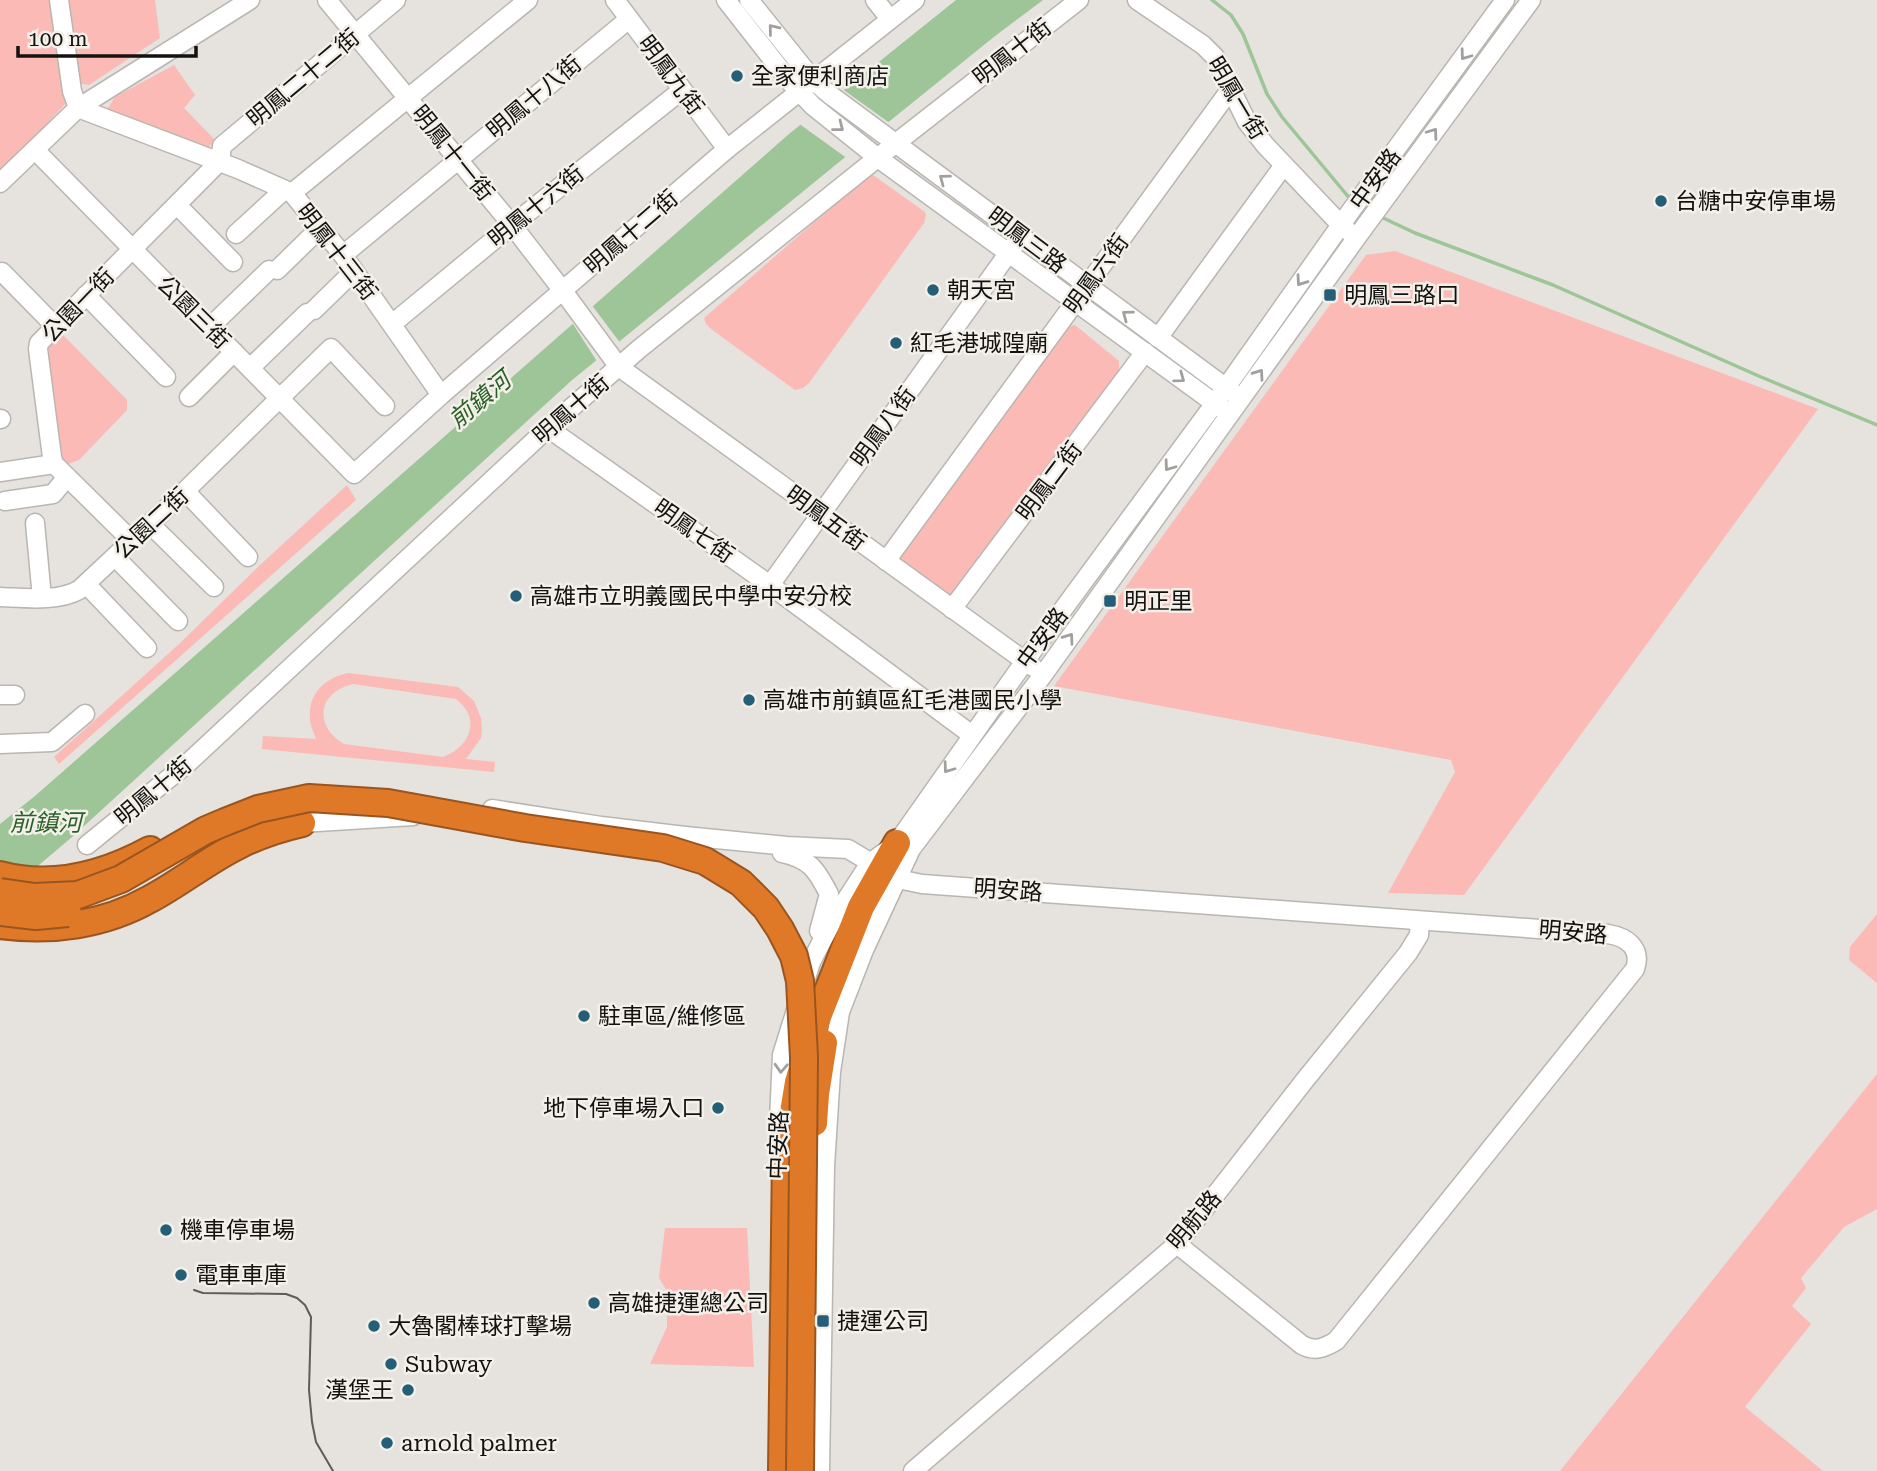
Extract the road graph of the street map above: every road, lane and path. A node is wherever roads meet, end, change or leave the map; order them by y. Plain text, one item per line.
1 (59, 0) edge
2 (250, 0) edge
3 (327, 0) edge
4 (396, 0) edge
5 (528, 0) edge
6 (615, 0) edge
7 (726, 0) edge
8 (749, 0) edge
9 (875, 0) edge
10 (915, 0) edge
11 (1079, 0) edge
12 (1137, 0) edge
13 (1505, 0) edge
14 (1531, 0) edge
15 (629, 19) junction
16 (891, 19) junction
17 (355, 35) junction
18 (814, 81) junction
19 (1230, 89) junction
20 (682, 90) junction
21 (799, 93) junction
22 (408, 99) junction
23 (78, 107) junction
24 (896, 143) junction
25 (727, 149) junction
26 (35, 150) junction
27 (872, 153) junction
28 (459, 159) junction
29 (219, 161) junction
30 (1284, 165) junction
31 (0, 183) edge
32 (288, 191) junction
33 (177, 205) junction
34 (512, 225) junction
35 (1341, 225) junction
36 (320, 228) junction
37 (236, 234) dead end
38 (1021, 236) junction
39 (1357, 237) junction
40 (133, 249) junction
41 (1009, 253) junction
42 (343, 256) junction
43 (233, 262) dead end
44 (354, 271) junction
45 (2, 272) dead end
46 (1087, 285) junction
47 (563, 291) junction
48 (86, 295) junction
49 (1076, 302) junction
50 (575, 308) joint
51 (392, 324) junction
52 (55, 326) junction
53 (210, 327) junction
54 (1158, 338) junction
55 (234, 352) junction
56 (1145, 352) junction
57 (615, 362) junction
58 (250, 369) junction
59 (166, 377) dead end
60 (1226, 387) junction
61 (442, 395) junction
62 (189, 397) dead end
63 (279, 398) junction
64 (1241, 399) junction
65 (1215, 403) junction
66 (385, 406) dead end
67 (1230, 414) junction
68 (548, 428) junction
69 (54, 464) junction
70 (0, 472) edge
71 (354, 474) joint
72 (67, 477) junction
73 (185, 491) junction
74 (5, 501) dead end
75 (821, 514) junction
76 (35, 523) dead end
77 (150, 524) junction
78 (132, 541) junction
79 (115, 556) junction
80 (248, 557) dead end
81 (886, 561) junction
82 (86, 584) junction
83 (770, 585) junction
84 (214, 587) dead end
85 (0, 597) edge
86 (42, 598) junction
87 (953, 609) junction
88 (178, 621) dead end
89 (147, 648) dead end
90 (1024, 661) junction
91 (1043, 675) junction
92 (85, 714) dead end
93 (972, 736) junction
94 (0, 744) edge
95 (321, 789) joint
96 (302, 823) joint
97 (87, 845) dead end
98 (904, 846) junction
99 (885, 872) junction
100 (0, 875) edge
101 (0, 892) edge
102 (869, 899) junction
103 (0, 912) edge
104 (1420, 921) junction
105 (0, 925) edge
106 (811, 962) junction
107 (1177, 1244) junction
108 (772, 1471) edge
109 (787, 1471) edge
110 (804, 1471) edge
111 (820, 1471) edge
112 (913, 1471) edge

1 - 23 street
2 - 23 street
3 - 17 street, 明鳳十一街
4 - 17 street, 明鳳二十二街
5 - 22 street
6 - 15 street, 明鳳九街
7 - 21 street
18 -> 8 street
9 - 16 street
10 - 16 street, 明鳳十二街
11 - 24 street, 明鳳十街
12 - 19 street, 明鳳一街
13 -> 35 street, 中安路
39 -> 14 street, 中安路
15 - 20 street, 明鳳九街
15 - 28 street, 明鳳十八街
16 - 18 street, 明鳳十二街
17 - 22 street, 明鳳十一街
17 - 29 street, 明鳳二十二街
18 - 21 street, 明鳳十二街
18 - 24 street, 明鳳三路
19 - 30 street, 明鳳一街
19 - 46 street, 明鳳六街
20 - 25 street, 明鳳九街
20 - 34 street, 明鳳十六街
21 - 25 street, 明鳳十二街
21 -> 27 street, 明鳳三路
22 - 28 street, 明鳳十一街
22 - 32 street
23 - 26 street
23 - 29 street, 明鳳十三街
24 - 27 street, 明鳳十街
38 -> 24 street, 明鳳三路
25 - 47 street, 明鳳十二街
26 - 31 street
26 - 40 street, 公園三街
27 - 41 street, 明鳳三路
27 - 57 street, 明鳳十街
28 - 34 street, 明鳳十一街
28 - 42 street, 明鳳十八街
29 - 32 street, 明鳳十三街
29 - 33 street, 公園一街
30 - 35 street, 明鳳一街
30 - 54 street
32 - 36 street, 明鳳十三街
32 - 37 street
33 - 40 street, 公園一街
33 - 43 street
34 - 47 street, 明鳳十一街
34 - 51 street, 明鳳十六街
35 - 39 street, 明鳳一街
35 -> 60 street, 中安路
36 - 42 street, 明鳳十三街
36 - 53 street
38 - 41 street, 明鳳八街
38 - 46 street, 明鳳三路
64 -> 39 street, 中安路
40 - 48 street, 公園一街
40 - 53 street, 公園三街
41 - 49 street, 明鳳三路
41 - 75 street, 明鳳八街
42 - 44 street, 明鳳十三街
44 - 51 street, 明鳳十三街
44 - 58 street
45 - 52 street
46 - 49 street, 明鳳六街
54 -> 46 street, 明鳳三路
47 - 50 street, 明鳳十一街
47 - 61 street, 明鳳十二街
48 - 52 street, 公園一街
48 - 59 street
49 - 56 street, 明鳳三路
49 - 81 street, 明鳳六街
50 - 57 street, 明鳳五街
51 - 61 street, 明鳳十三街
52 - 69 street, 公園一街
53 - 55 street, 公園三街
54 - 60 street, 明鳳三路
55 - 58 street, 公園三街
55 - 62 street
56 -> 65 street, 明鳳三路
56 - 87 street, 明鳳二街
57 - 68 street, 明鳳十街
57 - 75 street, 明鳳五街
58 - 63 street, 公園三街
60 - 64 street, 明鳳三路
60 - 65 street, 中安路
61 - 71 street, 明鳳十二街
63 - 66 street, 公園二街
63 - 71 street, 公園三街
63 - 73 street, 公園二街
64 - 67 street, 中安路
65 - 67 street, 明鳳三路
65 -> 90 street, 中安路
91 -> 67 street, 中安路
68 - 83 street, 明鳳七街
68 - 97 street, 明鳳十街
69 - 70 street
69 - 72 street
72 - 74 street
72 - 78 street
73 - 77 street, 公園二街
73 - 80 street
75 - 81 street, 明鳳五街
75 - 83 street, 明鳳八街
76 - 86 street
77 - 78 street, 公園二街
77 - 84 street
78 - 79 street, 公園二街
79 - 82 street, 公園二街
79 - 88 street
81 - 87 street, 明鳳五街
82 - 86 street, 公園二街
82 - 89 street
83 - 93 street, 明鳳七街
85 - 86 street, 公園二街
87 - 90 street, 明鳳五街
90 - 91 street, 明鳳五街
90 - 93 street, 中安路
91 - 98 street, 中安路
92 - 94 street
93 -> 98 street, 中安路
95 - 99 street, 明安路
95 - 100 highway
96 - 105 highway
96 - 106 street
98 - 99 highway
99 - 102 highway
99 - 104 street, 明安路
99 - 106 street, 中安路
99 - 111 street, 中安路
101 - 110 highway, bridge
102 - 109 highway, bridge
102 - 110 highway
103 - 109 highway, bridge
104 - 107 street, 明航路
104 - 107 street, 明安路
106 -> 108 street, 中安路
107 - 112 street, 明航路
109 - 110 street

